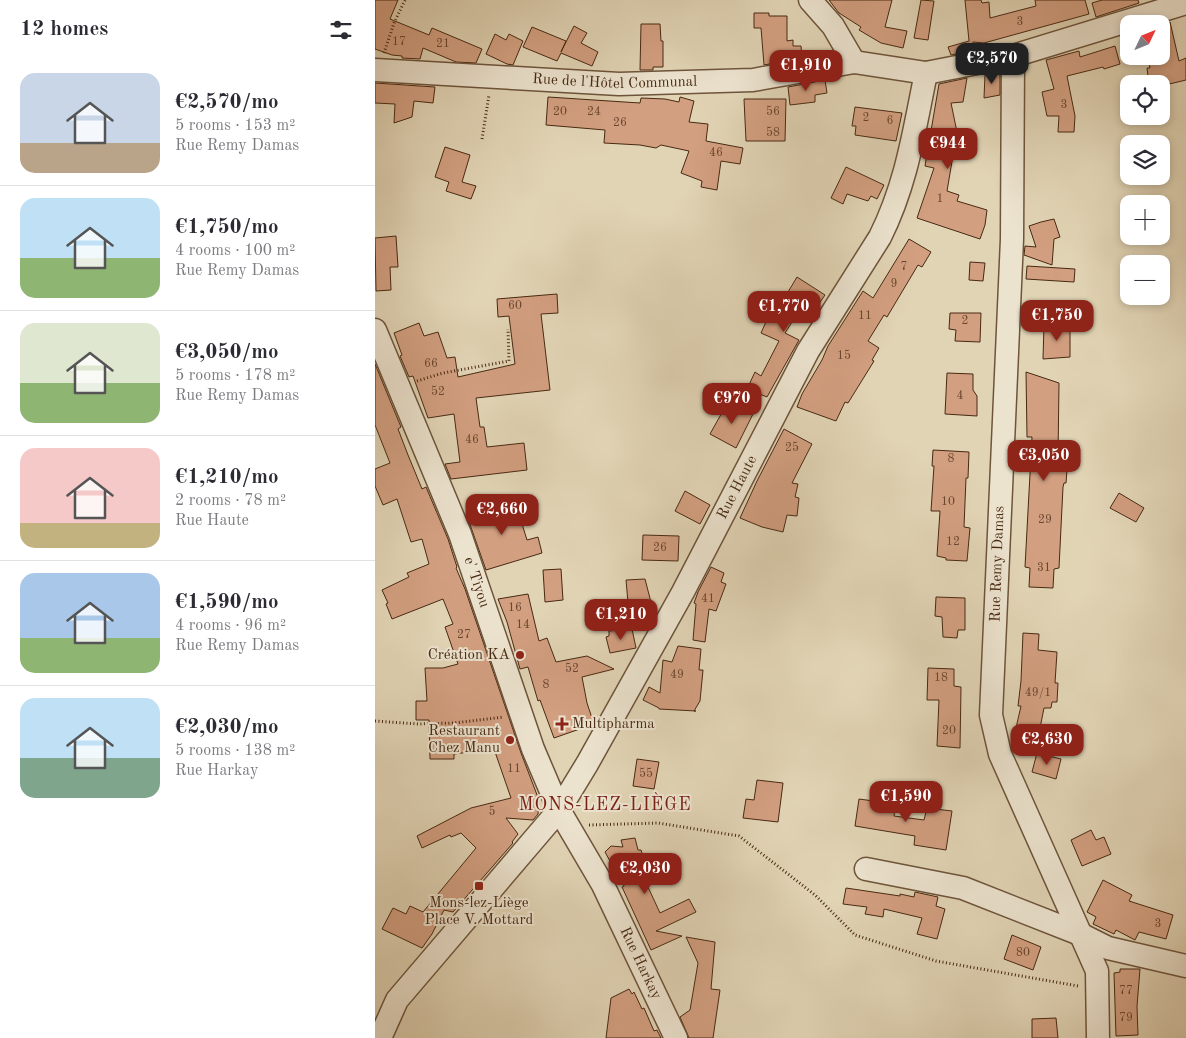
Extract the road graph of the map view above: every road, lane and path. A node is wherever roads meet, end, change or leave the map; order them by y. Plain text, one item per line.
1 (405, 0) edge
2 (810, 0) edge
3 (1186, 3) edge
4 (1013, 56) junction
5 (854, 62) junction
6 (377, 71) edge
7 (926, 73) junction
8 (491, 77) junction
9 (482, 138) dead end
10 (508, 329) dead end
11 (375, 330) edge
12 (399, 386) junction
13 (521, 714) junction
14 (375, 721) edge
15 (564, 818) junction
16 (866, 869) dead end
17 (1079, 934) junction
18 (1186, 966) edge
19 (1097, 990) junction
20 (379, 1038) edge
21 (676, 1038) edge
22 (1098, 1038) edge

1 - 6 path
2 - 5 street
3 - 4 street, Rue de l'Hôtel Communal
4 - 7 street, Rue de l'Hôtel Communal
4 - 17 street, Rue Remy Damas
5 - 7 street, Rue de l'Hôtel Communal
5 - 8 street, Rue de l'Hôtel Communal
6 - 8 street, Rue de l'Hôtel Communal
7 - 15 street, Rue Haute
8 - 9 path
10 - 12 path
11 - 12 street, e' Tiyou
12 - 13 street, e' Tiyou
13 - 14 path
13 - 15 street, e' Tiyou
15 - 19 path
15 - 20 street, Rue Haute
15 - 21 street, Rue Harkay
16 - 17 street
17 - 18 street
17 - 19 street, Rue Remy Damas
19 - 22 street, Rue Remy Damas

